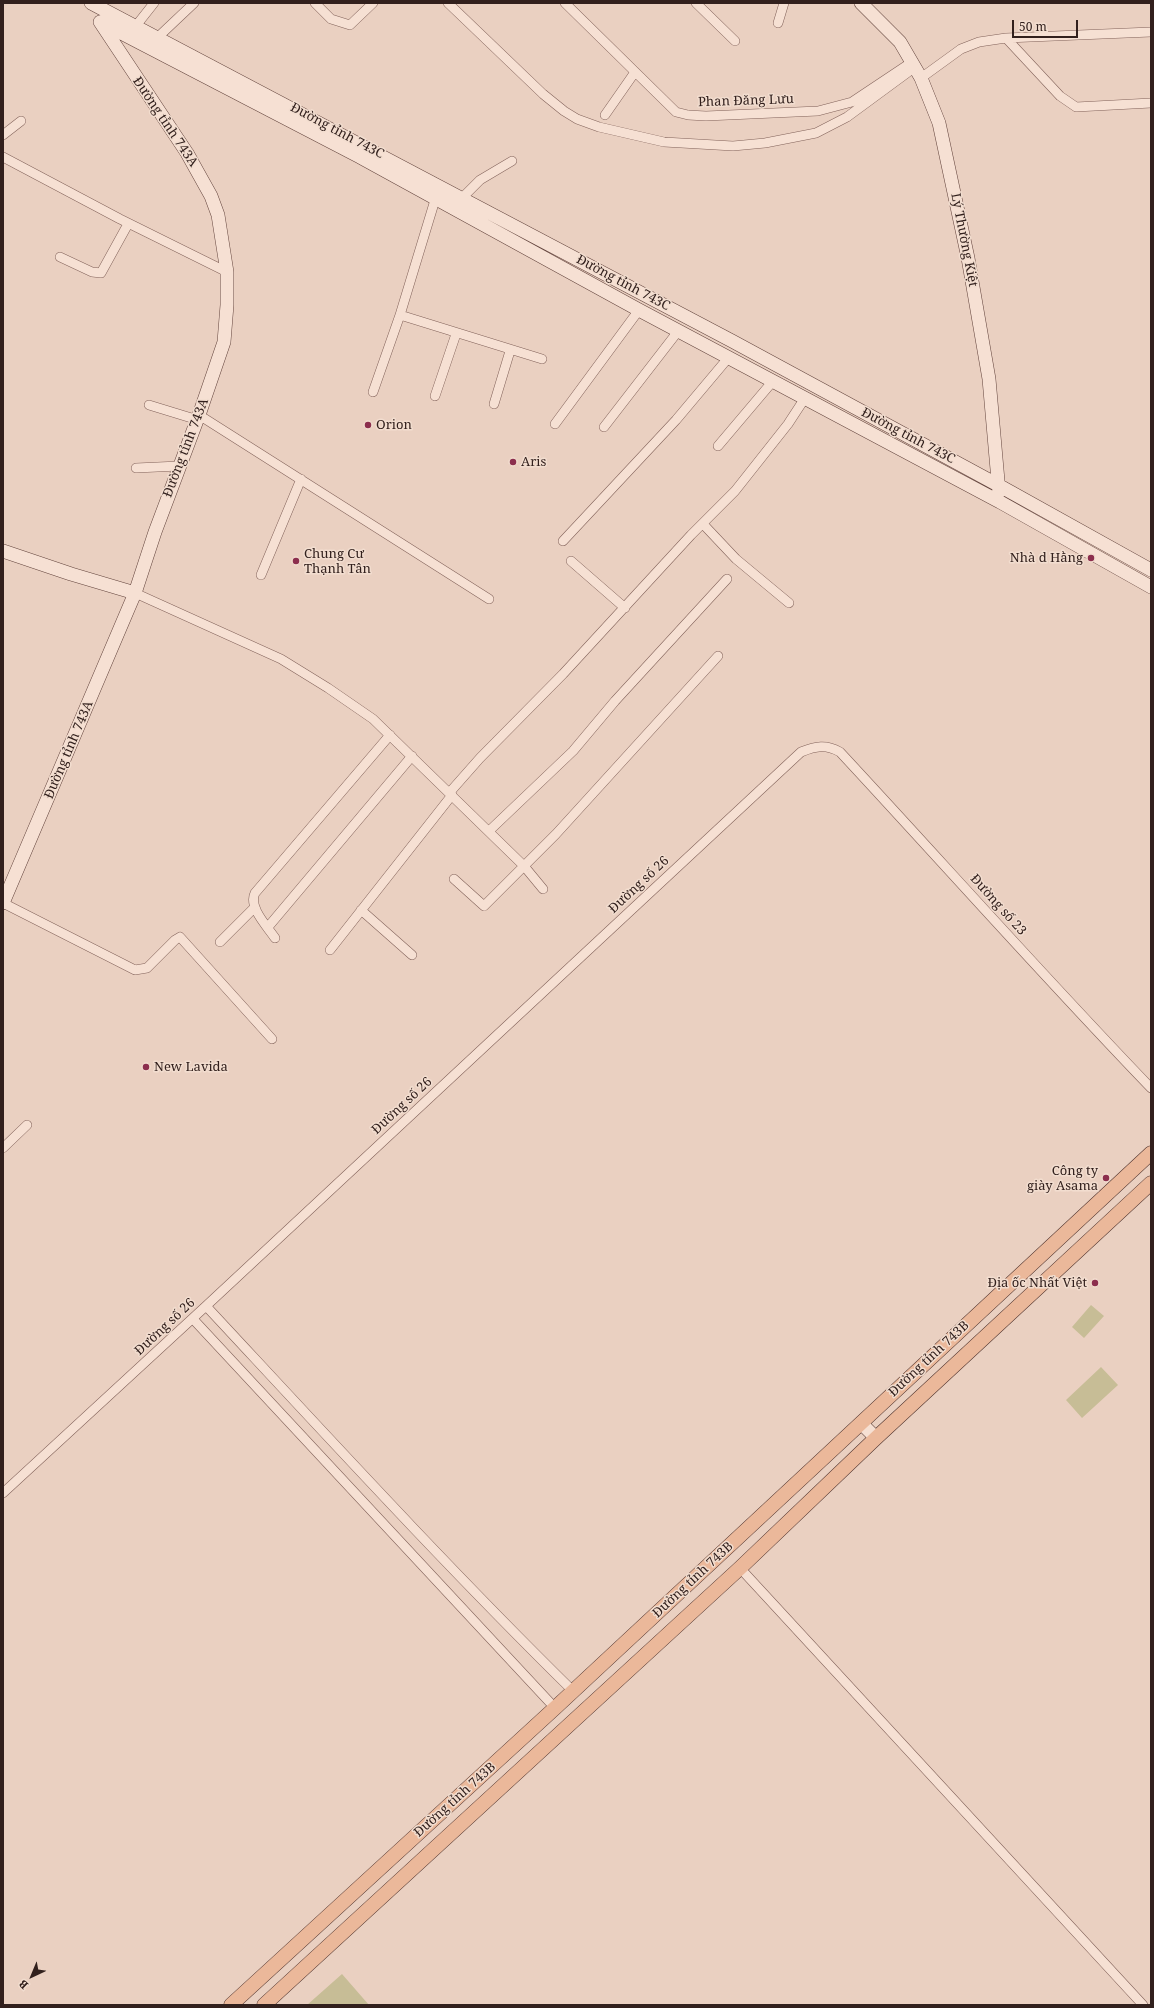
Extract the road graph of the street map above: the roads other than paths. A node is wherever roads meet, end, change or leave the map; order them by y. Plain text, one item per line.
1 (87, 3) edge
2 (91, 3) edge
3 (154, 3) edge
4 (194, 3) edge
5 (315, 3) edge
6 (373, 3) edge
7 (448, 3) edge
8 (565, 3) edge
9 (696, 3) edge
10 (784, 3) edge
11 (861, 3) edge
12 (100, 22) junction
13 (778, 23) dead end
14 (131, 28) junction
15 (1151, 32) edge
16 (157, 38) junction
17 (1006, 38) junction
18 (735, 41) dead end
19 (120, 53) junction
20 (916, 69) junction
21 (635, 72) junction
22 (1151, 103) edge
23 (605, 114) dead end
24 (21, 121) dead end
25 (3, 135) edge
26 (3, 157) edge
27 (512, 161) dead end
28 (462, 198) junction
29 (435, 200) junction
30 (128, 224) junction
31 (60, 257) dead end
32 (227, 272) junction
33 (639, 310) junction
34 (400, 315) junction
35 (680, 330) junction
36 (456, 334) junction
37 (510, 350) junction
38 (729, 357) junction
39 (542, 359) dead end
40 (773, 381) junction
41 (373, 392) dead end
42 (434, 396) dead end
43 (805, 398) junction
44 (494, 404) dead end
45 (149, 405) dead end
46 (199, 417) junction
47 (555, 424) dead end
48 (604, 427) dead end
49 (718, 446) dead end
50 (179, 466) junction
51 (136, 468) dead end
52 (301, 479) junction
53 (998, 485) junction
54 (1000, 502) junction
55 (704, 524) junction
56 (564, 541) dead end
57 (3, 551) edge
58 (571, 561) dead end
59 (1151, 570) edge
60 (261, 575) dead end
61 (728, 579) dead end
62 (1151, 587) edge
63 (136, 593) junction
64 (489, 599) dead end
65 (789, 603) dead end
66 (625, 608) junction
67 (718, 656) dead end
68 (390, 735) junction
69 (823, 746) joint
70 (412, 756) junction
71 (451, 793) junction
72 (490, 831) junction
73 (524, 866) junction
74 (454, 880) dead end
75 (543, 889) dead end
76 (3, 903) edge
77 (255, 907) junction
78 (362, 910) junction
79 (268, 927) junction
80 (275, 938) dead end
81 (220, 942) dead end
82 (330, 950) dead end
83 (412, 955) dead end
84 (272, 1039) dead end
85 (1151, 1088) edge
86 (27, 1125) dead end
87 (3, 1148) edge
88 (1151, 1153) edge
89 (1151, 1183) edge
90 (206, 1306) junction
91 (193, 1319) junction
92 (861, 1423) junction
93 (876, 1438) junction
94 (3, 1493) edge
95 (382, 1495) junction
96 (370, 1508) junction
97 (740, 1568) junction
98 (573, 1691) junction
99 (555, 1708) junction
100 (231, 2005) edge
101 (264, 2005) edge
102 (1143, 2005) edge

1 - 12 main road, Đường tỉnh 743A
2 - 14 main road, Đường tỉnh 743C
3 - 14 street
4 - 16 street
5 - 6 street
7 - 20 street
8 - 21 street, Phan Đăng Lưu
9 - 18 street
10 - 13 street
11 - 20 main road, Lý Thường Kiệt
12 - 14 main road, Đường tỉnh 743C
12 - 19 main road, Đường tỉnh 743A
14 - 16 main road, Đường tỉnh 743C
14 - 19 main road
14 - 29 main road, Đường tỉnh 743C
15 - 17 street
16 - 28 main road, Đường tỉnh 743C
17 - 20 street
17 - 22 street
19 - 32 main road, Đường tỉnh 743A
20 - 21 street, Phan Đăng Lưu
20 - 53 main road, Lý Thường Kiệt
21 - 23 street
24 - 25 street
26 - 30 street
27 - 28 street
28 - 53 main road, Đường tỉnh 743C
29 - 33 main road, Đường tỉnh 743C
29 - 34 street
30 - 31 street
30 - 32 street
32 - 46 main road, Đường tỉnh 743A
33 - 35 main road, Đường tỉnh 743C
33 - 47 street
34 - 36 street
34 - 41 street
35 - 38 main road, Đường tỉnh 743C
35 - 48 street
36 - 37 street
36 - 42 street
37 - 39 street
37 - 44 street
38 - 40 main road, Đường tỉnh 743C
38 - 56 street
40 - 43 main road, Đường tỉnh 743C
40 - 49 street
43 - 54 main road, Đường tỉnh 743C
43 - 55 street
45 - 46 street
46 - 50 main road, Đường tỉnh 743A
46 - 52 street
50 - 51 street
50 - 63 main road, Đường tỉnh 743A
52 - 60 street
52 - 64 street
53 - 54 main road, Lý Thường Kiệt
53 - 59 main road, Đường tỉnh 743C
54 - 62 main road, Đường tỉnh 743C
55 - 65 street
55 - 66 street
57 - 63 main road
58 - 66 street
61 - 72 street
63 - 68 street
63 - 76 main road, Đường tỉnh 743A
66 - 71 street
67 - 73 street
68 - 70 street
68 - 77 street
69 - 85 street, Đường số 23
69 - 90 street, Đường số 26
70 - 71 street
70 - 79 street
71 - 72 street
71 - 78 street
72 - 73 street
73 - 74 street
73 - 75 street
76 - 84 street
77 - 79 street
77 - 81 street
78 - 82 street
78 - 83 street
79 - 80 street
86 - 87 street
88 - 92 main road, Đường tỉnh 743B
89 - 93 main road, Đường tỉnh 743B
90 - 91 street, Đường số 26
90 - 95 street
91 - 94 street, Đường số 26
91 - 96 street
92 - 93 main road
92 - 98 main road, Đường tỉnh 743B
93 - 97 main road, Đường tỉnh 743B
95 - 96 street
95 - 98 street
96 - 99 street
97 - 101 main road, Đường tỉnh 743B
97 - 102 street
98 - 99 main road, Đường tỉnh 743B
99 - 100 main road, Đường tỉnh 743B

